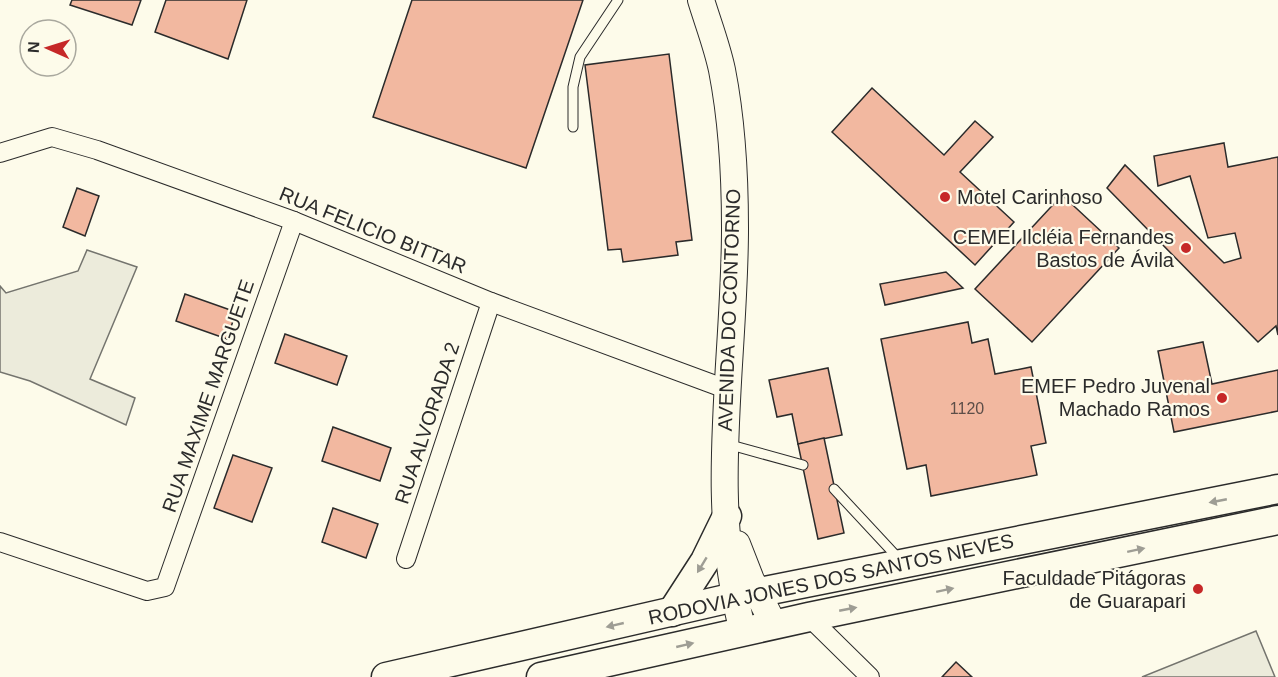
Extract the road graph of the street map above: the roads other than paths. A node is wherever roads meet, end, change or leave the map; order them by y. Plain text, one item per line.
1 (618, 0) edge
2 (701, 0) edge
3 (573, 127) dead end
4 (0, 153) edge
5 (294, 221) junction
6 (490, 302) junction
7 (726, 389) junction
8 (725, 444) junction
9 (803, 465) dead end
10 (834, 489) dead end
11 (1278, 489) edge
12 (727, 516) junction
13 (1278, 520) edge
14 (0, 542) edge
15 (406, 559) dead end
16 (903, 564) junction
17 (746, 595) junction
18 (672, 612) junction
19 (809, 617) junction
20 (774, 625) junction
21 (743, 632) junction
22 (386, 677) edge
23 (541, 677) edge
24 (870, 677) edge

1 - 3 lane
2 - 7 main road, AVENIDA DO CONTORNO
4 - 5 street, RUA FELICIO BITTAR
5 - 6 street, RUA FELICIO BITTAR
5 - 14 street, RUA MAXIME MARGUETE
6 - 7 street, RUA FELICIO BITTAR
6 - 15 street, RUA ALVORADA 2
7 - 8 main road, AVENIDA DO CONTORNO
8 - 9 lane
8 - 12 main road, AVENIDA DO CONTORNO
10 - 16 lane
11 -> 16 main road, RODOVIA JONES DOS SANTOS NEVES
12 - 17 main road, AVENIDA DO CONTORNO
12 -> 18 main road
19 -> 13 main road, RODOVIA JONES DOS SANTOS NEVES
16 - 17 main road, RODOVIA JONES DOS SANTOS NEVES
17 - 18 main road, RODOVIA JONES DOS SANTOS NEVES
17 - 20 main road, AVENIDA DO CONTORNO
17 - 21 main road, AVENIDA DO CONTORNO
18 -> 22 main road, RODOVIA JONES DOS SANTOS NEVES
19 - 20 main road, RODOVIA JONES DOS SANTOS NEVES
19 - 24 street
20 - 21 main road, RODOVIA JONES DOS SANTOS NEVES
23 -> 21 main road, RODOVIA JONES DOS SANTOS NEVES

